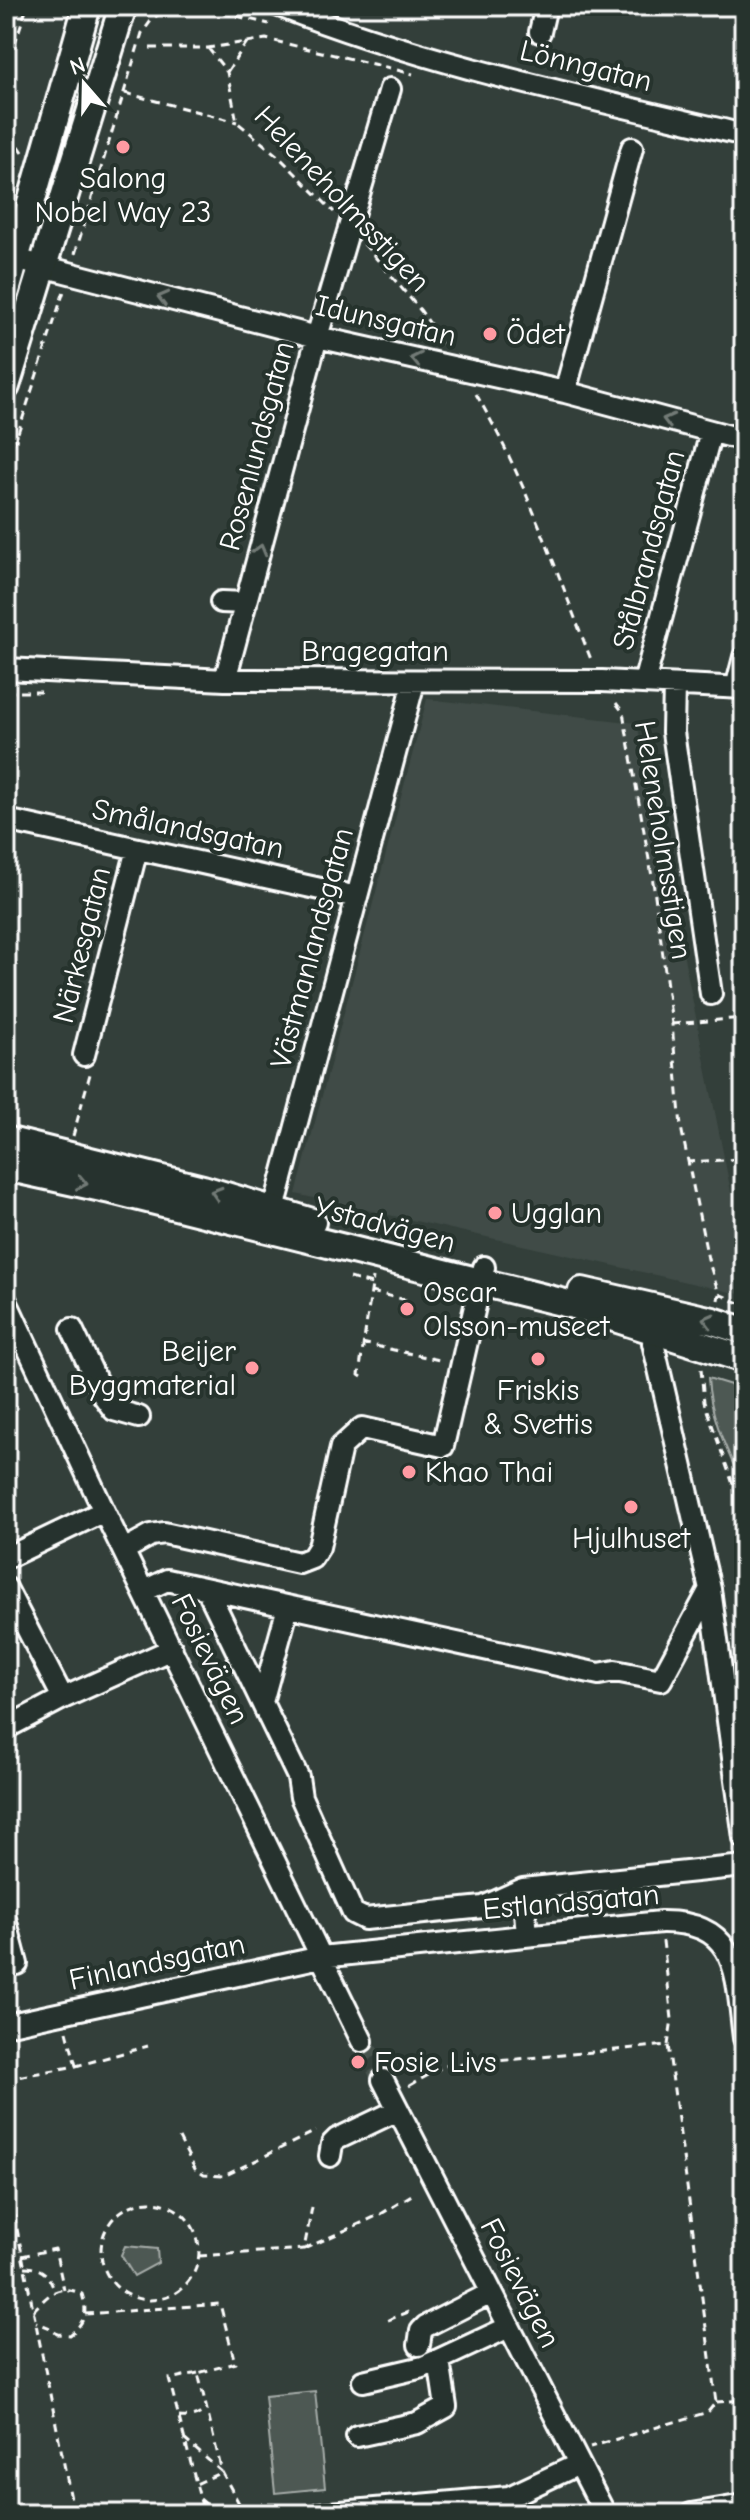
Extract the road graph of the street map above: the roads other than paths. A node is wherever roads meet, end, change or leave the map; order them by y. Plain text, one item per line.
1 (87, 6) edge
2 (123, 6) edge
3 (279, 6) edge
4 (546, 6) edge
5 (540, 32) dead end
6 (390, 89) dead end
7 (744, 135) edge
8 (632, 148) dead end
9 (15, 259) junction
10 (43, 265) junction
11 (6, 291) edge
12 (317, 337) junction
13 (6, 386) edge
14 (565, 392) junction
15 (711, 432) junction
16 (744, 440) edge
17 (221, 602) dead end
18 (246, 603) junction
19 (744, 657) edge
20 (6, 669) edge
21 (225, 680) junction
22 (414, 682) junction
23 (644, 683) junction
24 (674, 685) junction
25 (740, 688) edge
26 (6, 820) edge
27 (137, 849) junction
28 (357, 897) junction
29 (711, 994) dead end
30 (84, 1055) road end
31 (6, 1140) edge
32 (6, 1167) edge
33 (271, 1220) junction
34 (482, 1275) junction
35 (6, 1301) edge
36 (11, 1322) edge
37 (72, 1329) dead end
38 (654, 1329) junction
39 (744, 1331) edge
40 (710, 1334) junction
41 (744, 1359) edge
42 (139, 1417) dead end
43 (104, 1511) junction
44 (124, 1550) junction
45 (6, 1558) edge
46 (6, 1588) edge
47 (207, 1589) junction
48 (710, 1589) junction
49 (144, 1591) junction
50 (288, 1607) junction
51 (172, 1649) junction
52 (63, 1698) junction
53 (262, 1702) junction
54 (6, 1728) edge
55 (744, 1838) edge
56 (744, 1866) edge
57 (523, 1889) junction
58 (6, 1922) edge
59 (527, 1935) junction
60 (321, 1957) junction
61 (17, 1964) dead end
62 (6, 2025) edge
63 (744, 2038) edge
64 (362, 2041) tunnel mouth
65 (330, 2156) dead end
66 (491, 2293) junction
67 (509, 2327) junction
68 (419, 2345) dead end
69 (439, 2360) junction
70 (363, 2381) dead end
71 (357, 2436) dead end
72 (576, 2458) junction
73 (744, 2505) edge
74 (319, 2514) edge
75 (605, 2514) edge
76 (691, 2514) edge

1 - 9 main road
2 - 10 main road
3 - 7 street, Lönngatan
4 - 5 street
6 - 12 street, Rosenlundsgatan
8 - 14 street
9 - 10 street, Idunsgatan
9 - 11 main road
12 -> 10 street, Idunsgatan
10 - 13 main road
14 -> 12 street, Idunsgatan
18 -> 12 street, Rosenlundsgatan
15 -> 14 street, Idunsgatan
15 - 16 street, Idunsgatan
15 - 23 street, Stålbrandsgatan
17 - 18 street
18 - 21 street, Rosenlundsgatan
19 - 25 street
20 - 21 street, Bragegatan
21 - 22 street, Bragegatan
22 - 23 street, Bragegatan
22 - 28 street, Västmanlandsgatan
23 - 24 street, Bragegatan
24 - 25 street, Bragegatan
24 - 29 street
26 - 27 street, Smålandsgatan
27 - 28 street, Smålandsgatan
27 - 30 street, Närkesgatan
28 - 33 street, Västmanlandsgatan
33 -> 31 main road, Ystadvägen
32 -> 33 main road, Ystadvägen
33 - 34 main road, Ystadvägen
34 - 38 main road, Ystadvägen
40 -> 34 main road, Ystadvägen
34 - 44 street
35 - 36 street, Fosievägen
36 - 43 street, Fosievägen
37 - 42 street
38 - 40 main road, Ystadvägen
38 - 48 street
39 - 40 main road, Ystadvägen
40 - 41 main road, Ystadvägen
43 - 44 street, Fosievägen
43 - 45 street
44 - 49 street, Fosievägen
46 - 52 street
47 - 49 street
47 - 50 street
47 - 53 street
48 - 50 street
48 - 55 street
49 - 51 street, Fosievägen
50 - 53 street
51 - 52 street
51 - 60 street, Fosievägen
52 - 54 street
53 - 57 street
56 - 57 street
57 - 59 street
58 - 61 street
59 - 60 street, Estlandsgatan
59 - 63 street, Estlandsgatan
60 - 62 street, Finlandsgatan
60 - 64 street, Fosievägen
65 - 66 street, Fosievägen
66 - 67 street, Fosievägen
66 - 68 street
67 - 69 street
67 - 72 street, Fosievägen
69 - 70 street
69 - 71 street
72 - 74 street
72 - 75 street, Fosievägen
73 - 76 street

